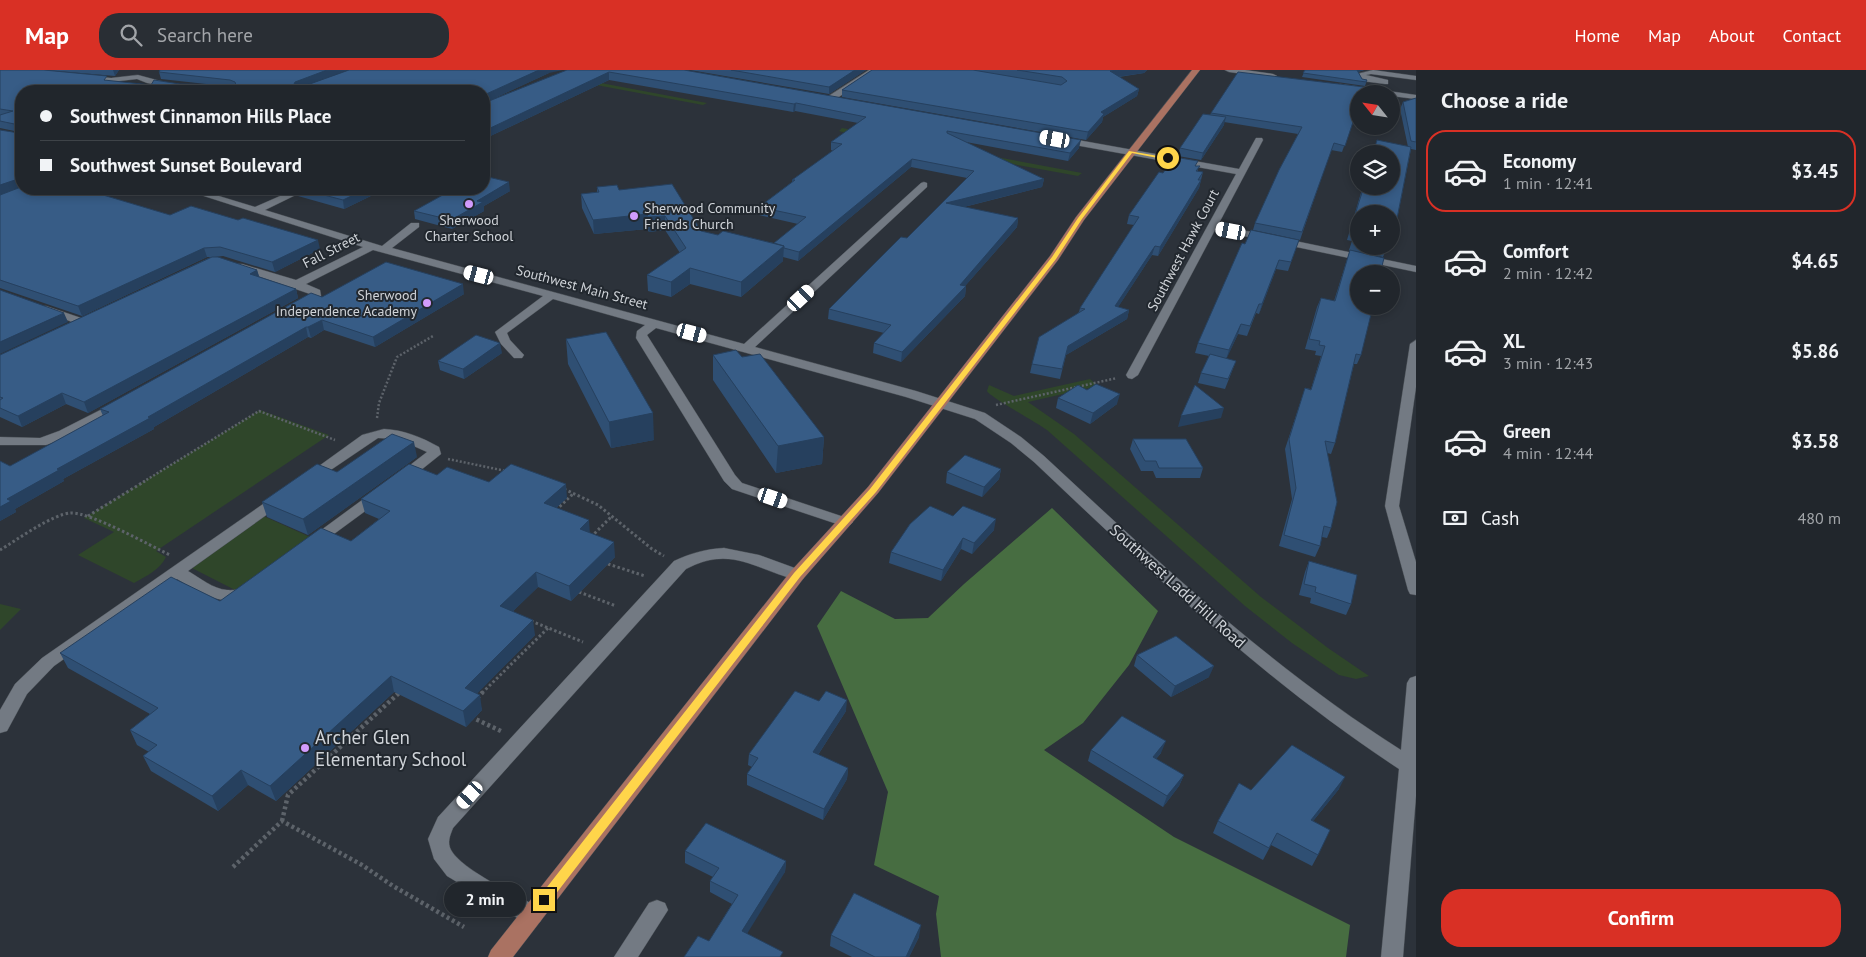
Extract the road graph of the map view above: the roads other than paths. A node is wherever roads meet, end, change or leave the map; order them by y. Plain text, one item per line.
1 (874, 70) edge
2 (1196, 70) edge
3 (1229, 70) edge
4 (139, 73) edge
5 (82, 77) edge
6 (1286, 78) edge
7 (1416, 78) edge
8 (1375, 81) junction
9 (179, 85) edge
10 (1334, 85) edge
11 (1374, 85) edge
12 (1416, 86) edge
13 (1350, 87) edge
14 (1400, 95) edge
15 (1416, 97) edge
16 (820, 98) edge
17 (830, 99) junction
18 (840, 101) edge
19 (1053, 138) edge
20 (1259, 140) dead end
21 (1130, 152) junction
22 (1242, 172) junction
23 (924, 186) dead end
24 (207, 195) edge
25 (290, 195) edge
26 (256, 210) junction
27 (415, 225) edge
28 (1213, 227) junction
29 (378, 247) junction
30 (231, 264) edge
31 (1416, 269) edge
32 (297, 284) junction
33 (552, 295) junction
34 (37, 305) edge
35 (291, 311) edge
36 (655, 323) junction
37 (66, 330) edge
38 (1416, 344) edge
39 (747, 348) junction
40 (518, 355) dead end
41 (1132, 375) road end
42 (134, 396) edge
43 (942, 403) junction
44 (0, 441) edge
45 (845, 522) junction
46 (300, 553) edge
47 (181, 567) junction
48 (797, 575) junction
49 (260, 582) edge
50 (1416, 590) edge
51 (1416, 682) edge
52 (0, 726) edge
53 (1413, 768) edge
54 (657, 910) dead end
55 (532, 915) junction
56 (499, 957) edge
57 (625, 957) edge
58 (1392, 957) edge

1 - 17 street
2 - 21 main road
3 - 6 street
4 - 5 street
4 - 9 street
7 - 8 street
8 - 11 street
8 - 12 street
10 - 13 street
14 - 15 street
16 - 17 street
17 - 18 street
19 - 21 street
20 - 22 street, Southwest Hawk Court
21 - 22 street
21 - 43 main road
22 - 28 street, Southwest Hawk Court
23 - 39 street
24 - 26 street, Southwest Main Street
25 - 26 street
26 - 29 street, Southwest Main Street
27 - 29 street, Fall Street
28 - 31 street
28 - 41 street, Southwest Hawk Court
29 - 32 street, Fall Street
29 - 33 street, Southwest Main Street
30 - 32 street, Fall Street
32 - 35 street
33 - 36 street, Southwest Main Street
33 - 40 street
34 - 37 street
36 - 39 street, Southwest Main Street
36 - 45 street
38 - 50 street
39 - 43 street, Southwest Main Street
42 - 44 street
43 - 45 main road
43 - 53 street, Southwest Ladd Hill Road
45 - 48 main road
46 - 47 street
47 - 49 street
47 - 52 street
48 - 55 main road
48 - 55 street
51 - 53 street
53 - 58 street
54 - 57 street
55 - 56 main road

